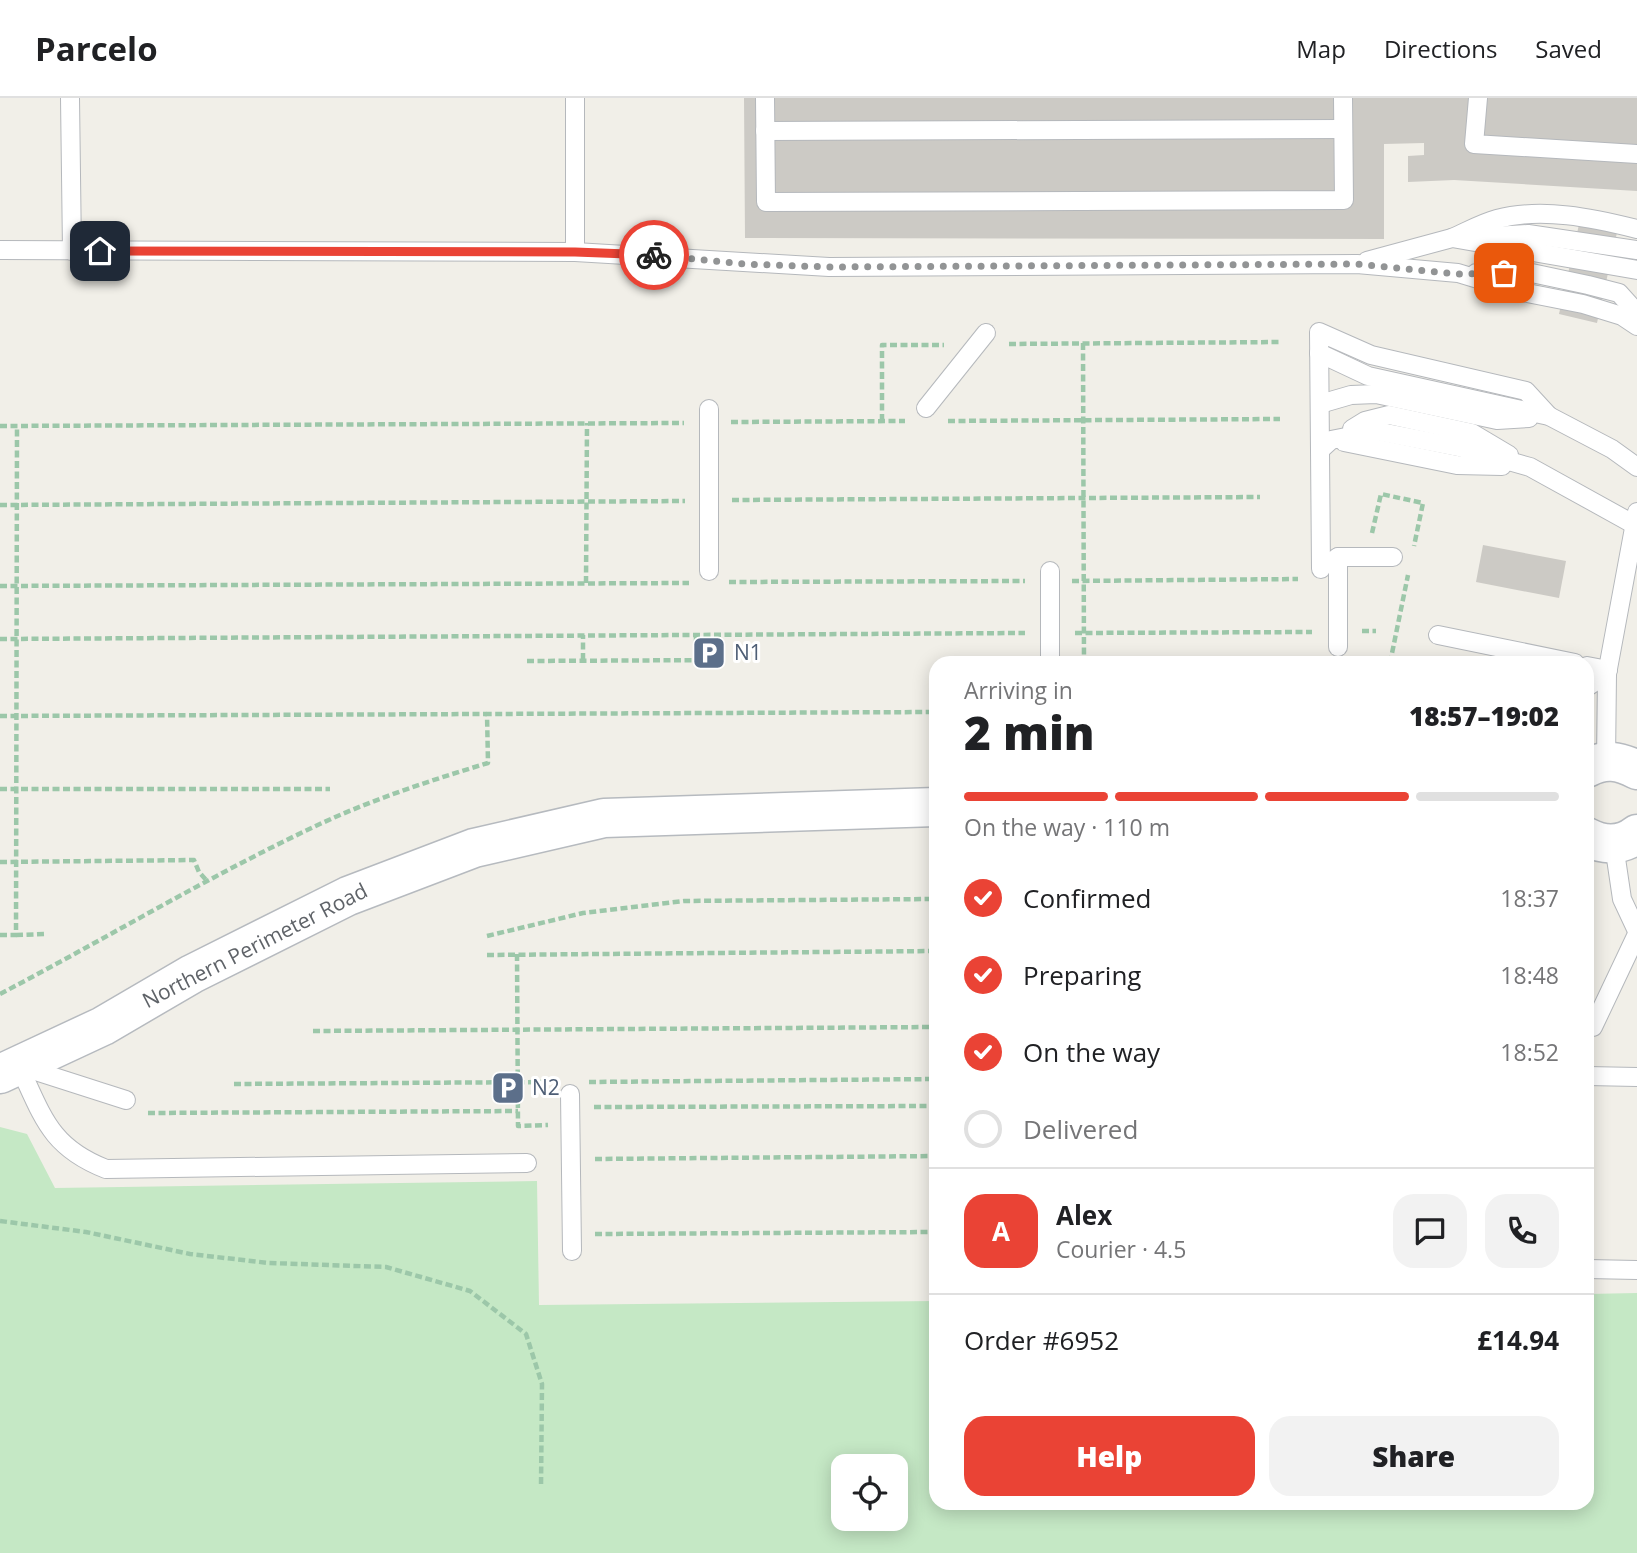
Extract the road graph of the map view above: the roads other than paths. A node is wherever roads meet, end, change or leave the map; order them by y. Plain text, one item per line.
1 (70, 98) edge
2 (575, 98) edge
3 (765, 98) edge
4 (1343, 98) edge
5 (1478, 98) edge
6 (1343, 129) junction
7 (765, 131) junction
8 (1637, 154) edge
9 (1637, 229) edge
10 (1452, 238) junction
11 (0, 250) edge
12 (1637, 250) edge
13 (72, 251) junction
14 (575, 252) junction
15 (1357, 264) junction
16 (1637, 270) edge
17 (1458, 274) junction
18 (1637, 313) edge
19 (1637, 326) edge
20 (981, 339) road end
21 (1319, 353) junction
22 (1320, 404) junction
23 (931, 414) road end
24 (709, 416) road end
25 (1549, 416) junction
26 (1326, 445) junction
27 (1637, 467) edge
28 (1636, 519) edge
29 (1338, 557) junction
30 (1393, 557) dead end
31 (709, 571) dead end
32 (1050, 571) dead end
33 (1438, 635) dead end
34 (1338, 647) dead end
35 (1050, 656) edge
36 (1541, 656) edge
37 (1594, 668) edge
38 (1607, 672) junction
39 (1594, 682) edge
40 (1610, 766) edge
41 (929, 807) edge
42 (1613, 839) edge
43 (1637, 932) edge
44 (1594, 1019) edge
45 (10, 1070) edge
46 (1594, 1076) edge
47 (1637, 1076) edge
48 (570, 1094) dead end
49 (126, 1100) dead end
50 (527, 1163) dead end
51 (572, 1251) dead end
52 (1594, 1269) edge
53 (1637, 1270) edge

1 - 13 lane
2 - 14 lane
3 - 7 lane
4 - 6 lane
5 - 8 lane
6 - 7 lane
6 - 7 lane
9 - 10 lane
10 - 12 lane
10 - 15 lane
10 - 16 lane
11 - 13 lane
13 - 14 lane
14 - 15 lane
15 - 17 lane
17 - 18 lane
17 - 19 lane
20 - 23 lane
21 - 22 lane
21 - 25 lane
21 - 25 lane
22 - 25 lane
22 - 26 lane
24 - 31 lane
25 - 27 lane
26 - 28 lane
26 - 29 lane
28 - 38 lane
29 - 30 lane
29 - 34 lane
32 - 35 lane
33 - 36 lane
37 - 38 lane
38 - 39 lane
38 - 40 lane
41 - 45 street, Northern Perimeter Road
42 - 43 lane
43 - 44 lane
45 - 49 lane
45 - 50 lane
46 - 47 lane
48 - 51 lane
52 - 53 lane

